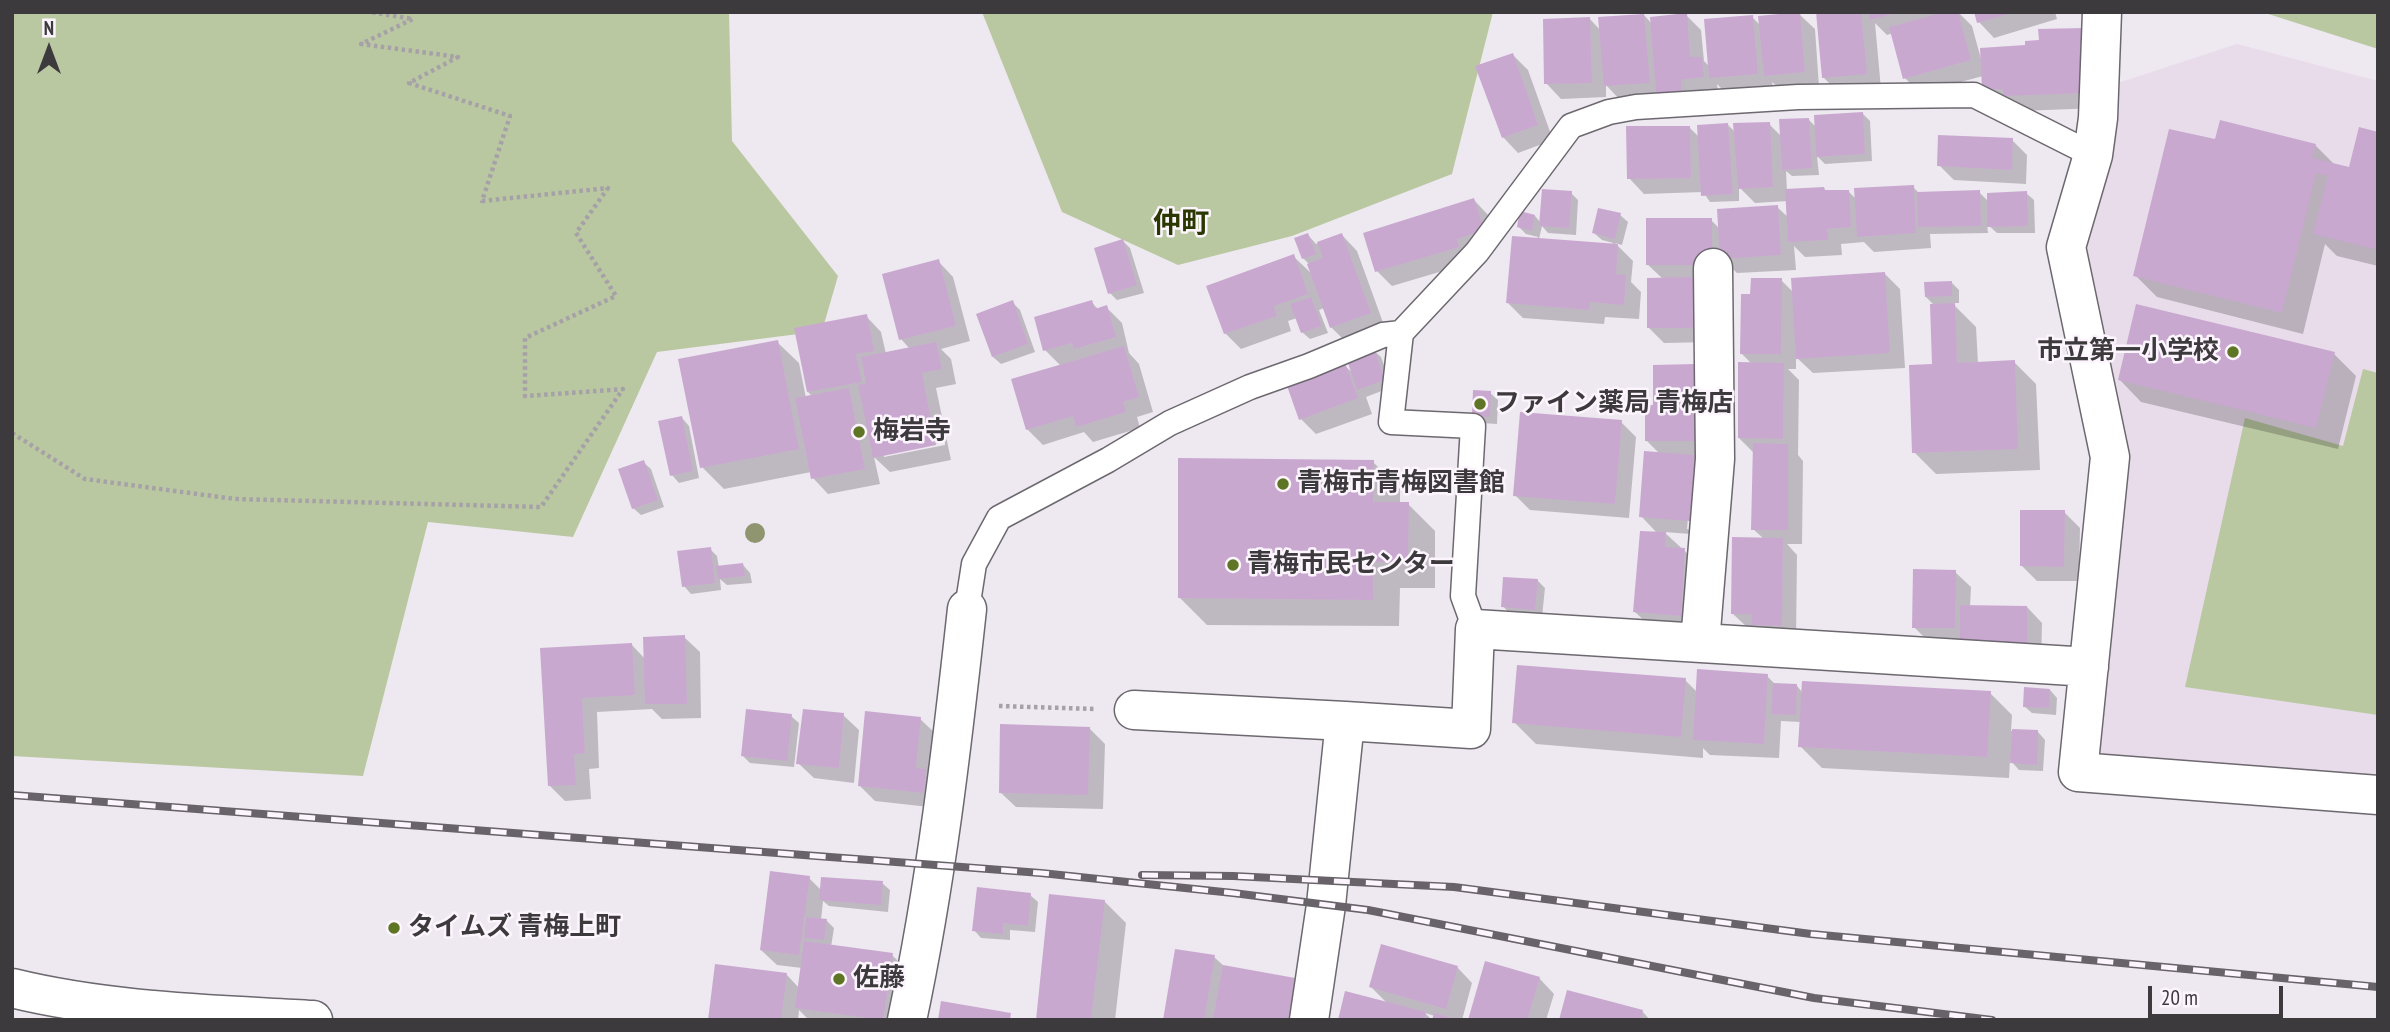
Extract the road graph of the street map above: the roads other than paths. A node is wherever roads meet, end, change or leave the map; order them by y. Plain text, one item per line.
1 (2102, 12) edge
2 (2093, 155) junction
3 (1713, 268) dead end
4 (1401, 333) junction
5 (967, 608) joint
6 (1475, 629) junction
7 (1700, 643) junction
8 (2089, 667) junction
9 (1134, 710) road end
10 (1345, 721) junction
11 (2378, 795) edge
12 (12, 988) edge
13 (313, 1020) edge
14 (907, 1020) edge
15 (1309, 1020) edge

1 - 2 street
2 - 4 lane
2 - 8 street
3 - 7 street
4 - 5 lane
4 - 6 lane
5 - 14 street
6 - 7 street
6 - 10 street
7 - 8 street
8 - 11 street
9 - 10 street
10 - 15 street
12 - 13 street

